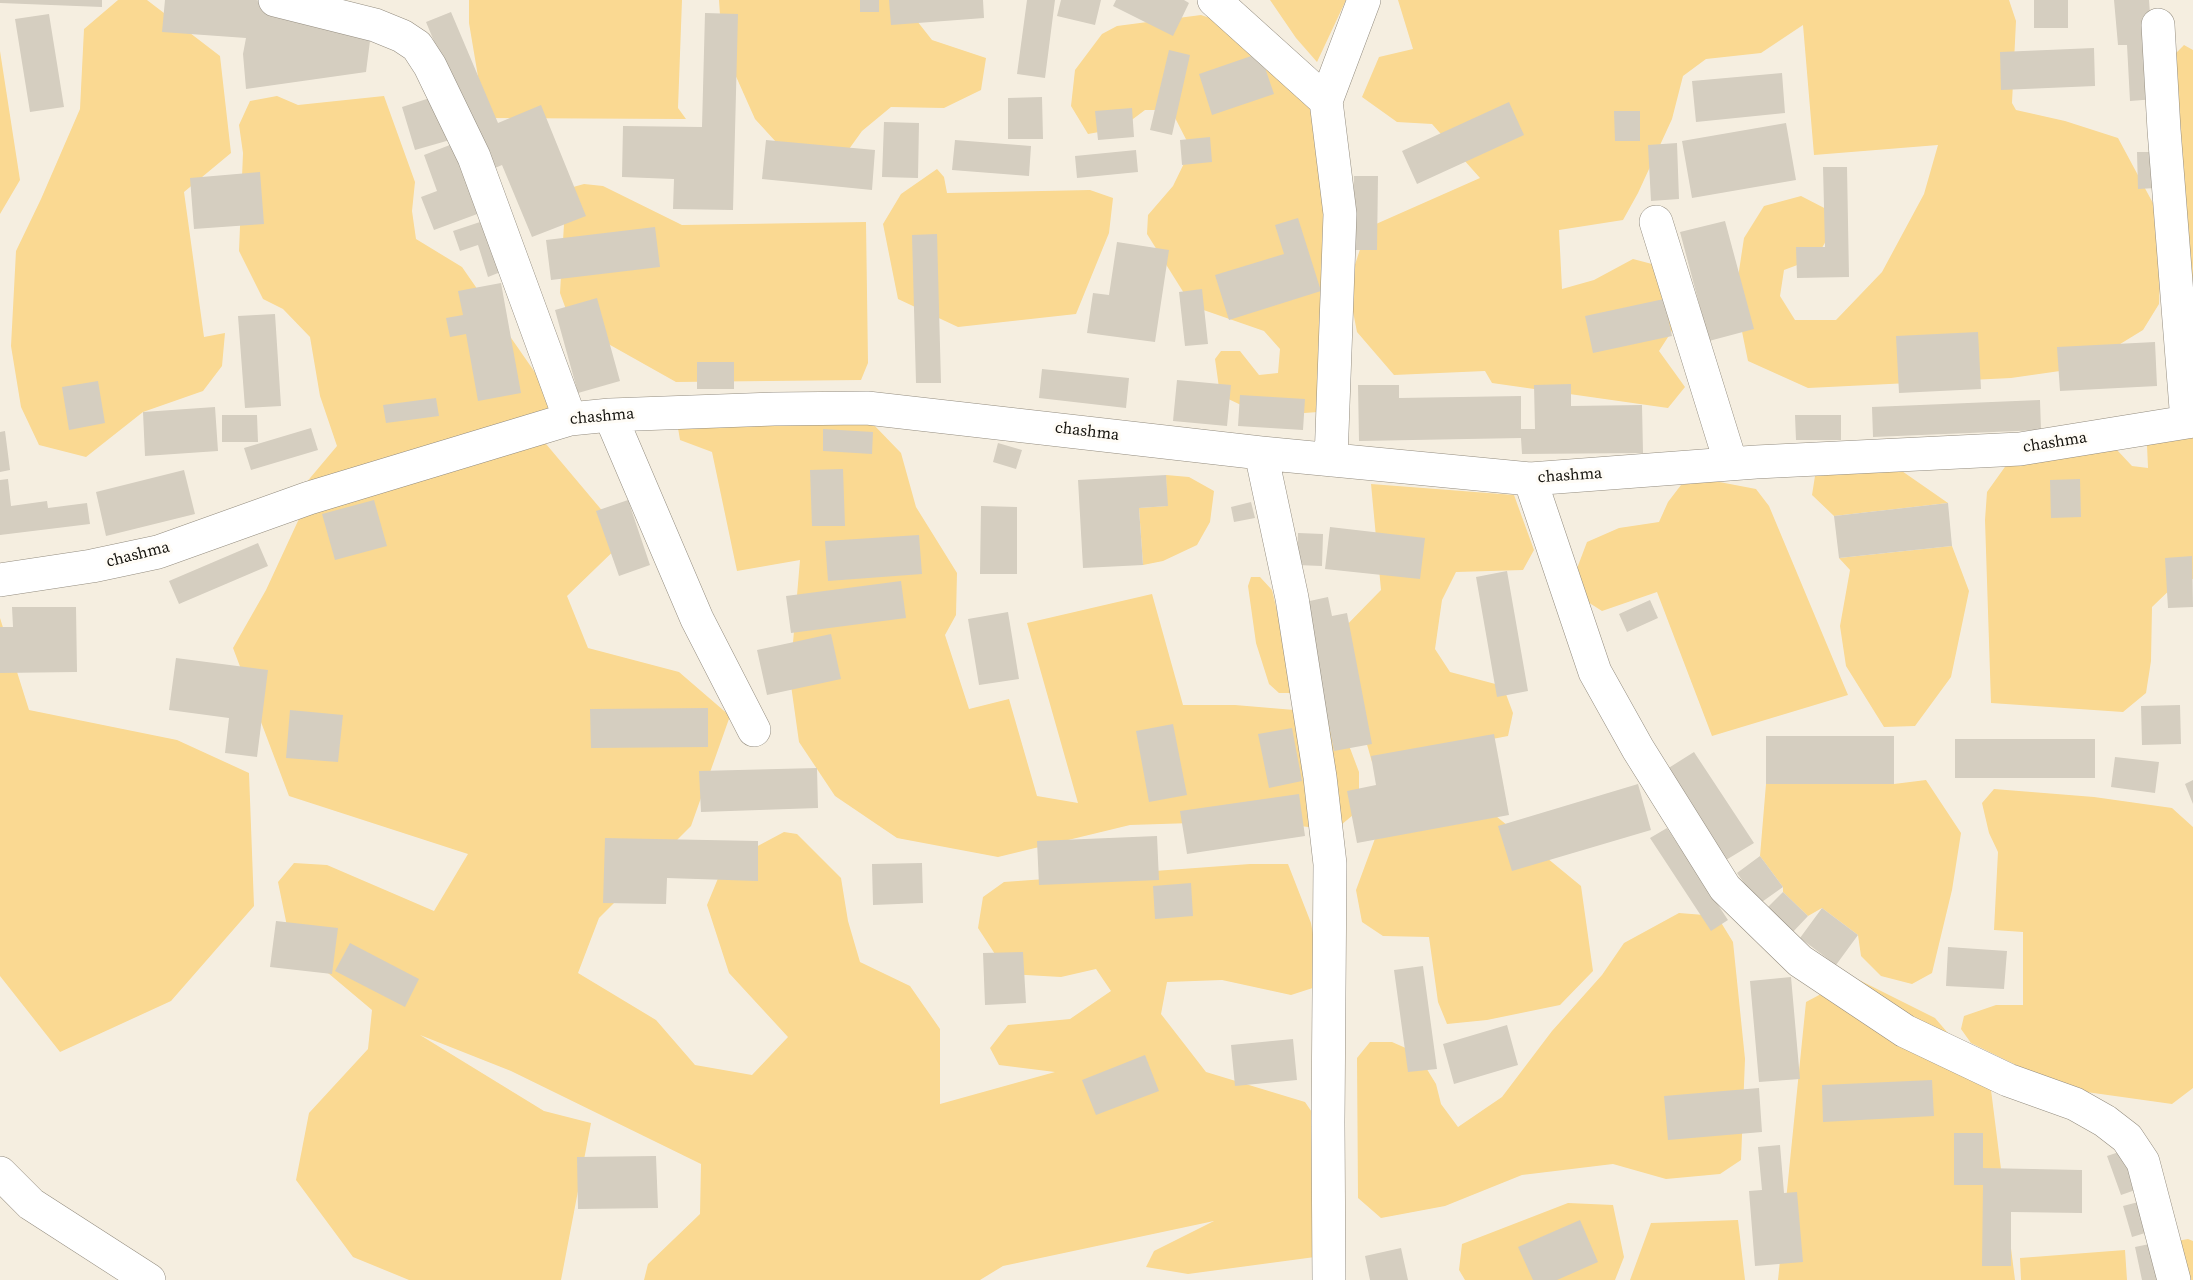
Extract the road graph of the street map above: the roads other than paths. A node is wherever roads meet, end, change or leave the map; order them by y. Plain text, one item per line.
1 (275, 0) edge
2 (1214, 0) edge
3 (1364, 0) edge
4 (2158, 25) dead end
5 (1326, 101) junction
6 (1656, 222) dead end
7 (609, 415) junction
8 (570, 418) junction
9 (2190, 421) edge
10 (1261, 453) junction
11 (1331, 459) junction
12 (1731, 464) junction
13 (1530, 478) junction
14 (0, 580) edge
15 (754, 730) dead end
16 (0, 1173) edge
17 (149, 1280) edge
18 (1329, 1280) edge
19 (2174, 1280) edge

1 - 8 street
2 - 5 street
3 - 5 street
4 - 9 street
5 - 11 street
6 - 12 street
7 - 8 street, сhashma
7 - 10 street, сhashma
7 - 15 street
8 - 14 street, сhashma
9 - 12 street, сhashma
10 - 11 street, сhashma
10 - 18 street
11 - 13 street, сhashma
12 - 13 street, сhashma
13 - 19 street
16 - 17 street

